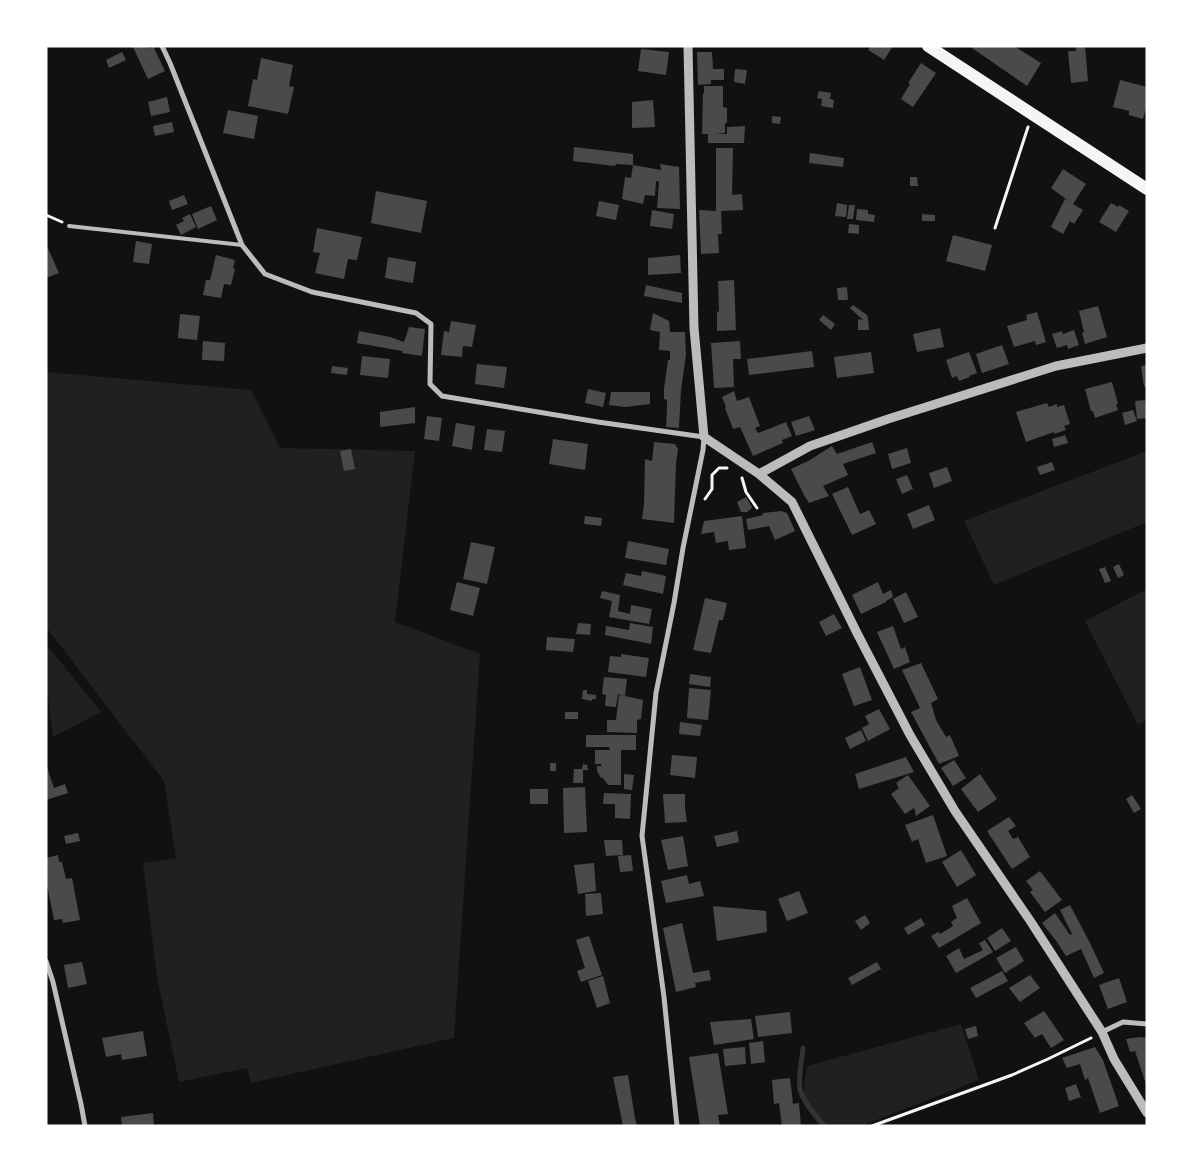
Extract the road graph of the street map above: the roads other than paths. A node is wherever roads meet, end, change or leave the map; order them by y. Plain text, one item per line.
1 (162, 46) edge
2 (688, 46) edge
3 (928, 46) edge
4 (1147, 189) edge
5 (69, 226) road end
6 (242, 245) junction
7 (1147, 348) edge
8 (704, 437) junction
9 (759, 474) junction
10 (46, 961) edge
11 (1147, 1024) edge
12 (1102, 1032) junction
13 (1147, 1113) edge
14 (85, 1126) edge
15 (677, 1126) edge

1 - 6 street
2 - 8 street
3 - 4 main road
5 - 6 lane
6 - 8 street
7 - 9 street
8 - 9 street
8 - 15 street
9 - 12 street
10 - 14 street
11 - 12 street
12 - 13 street

